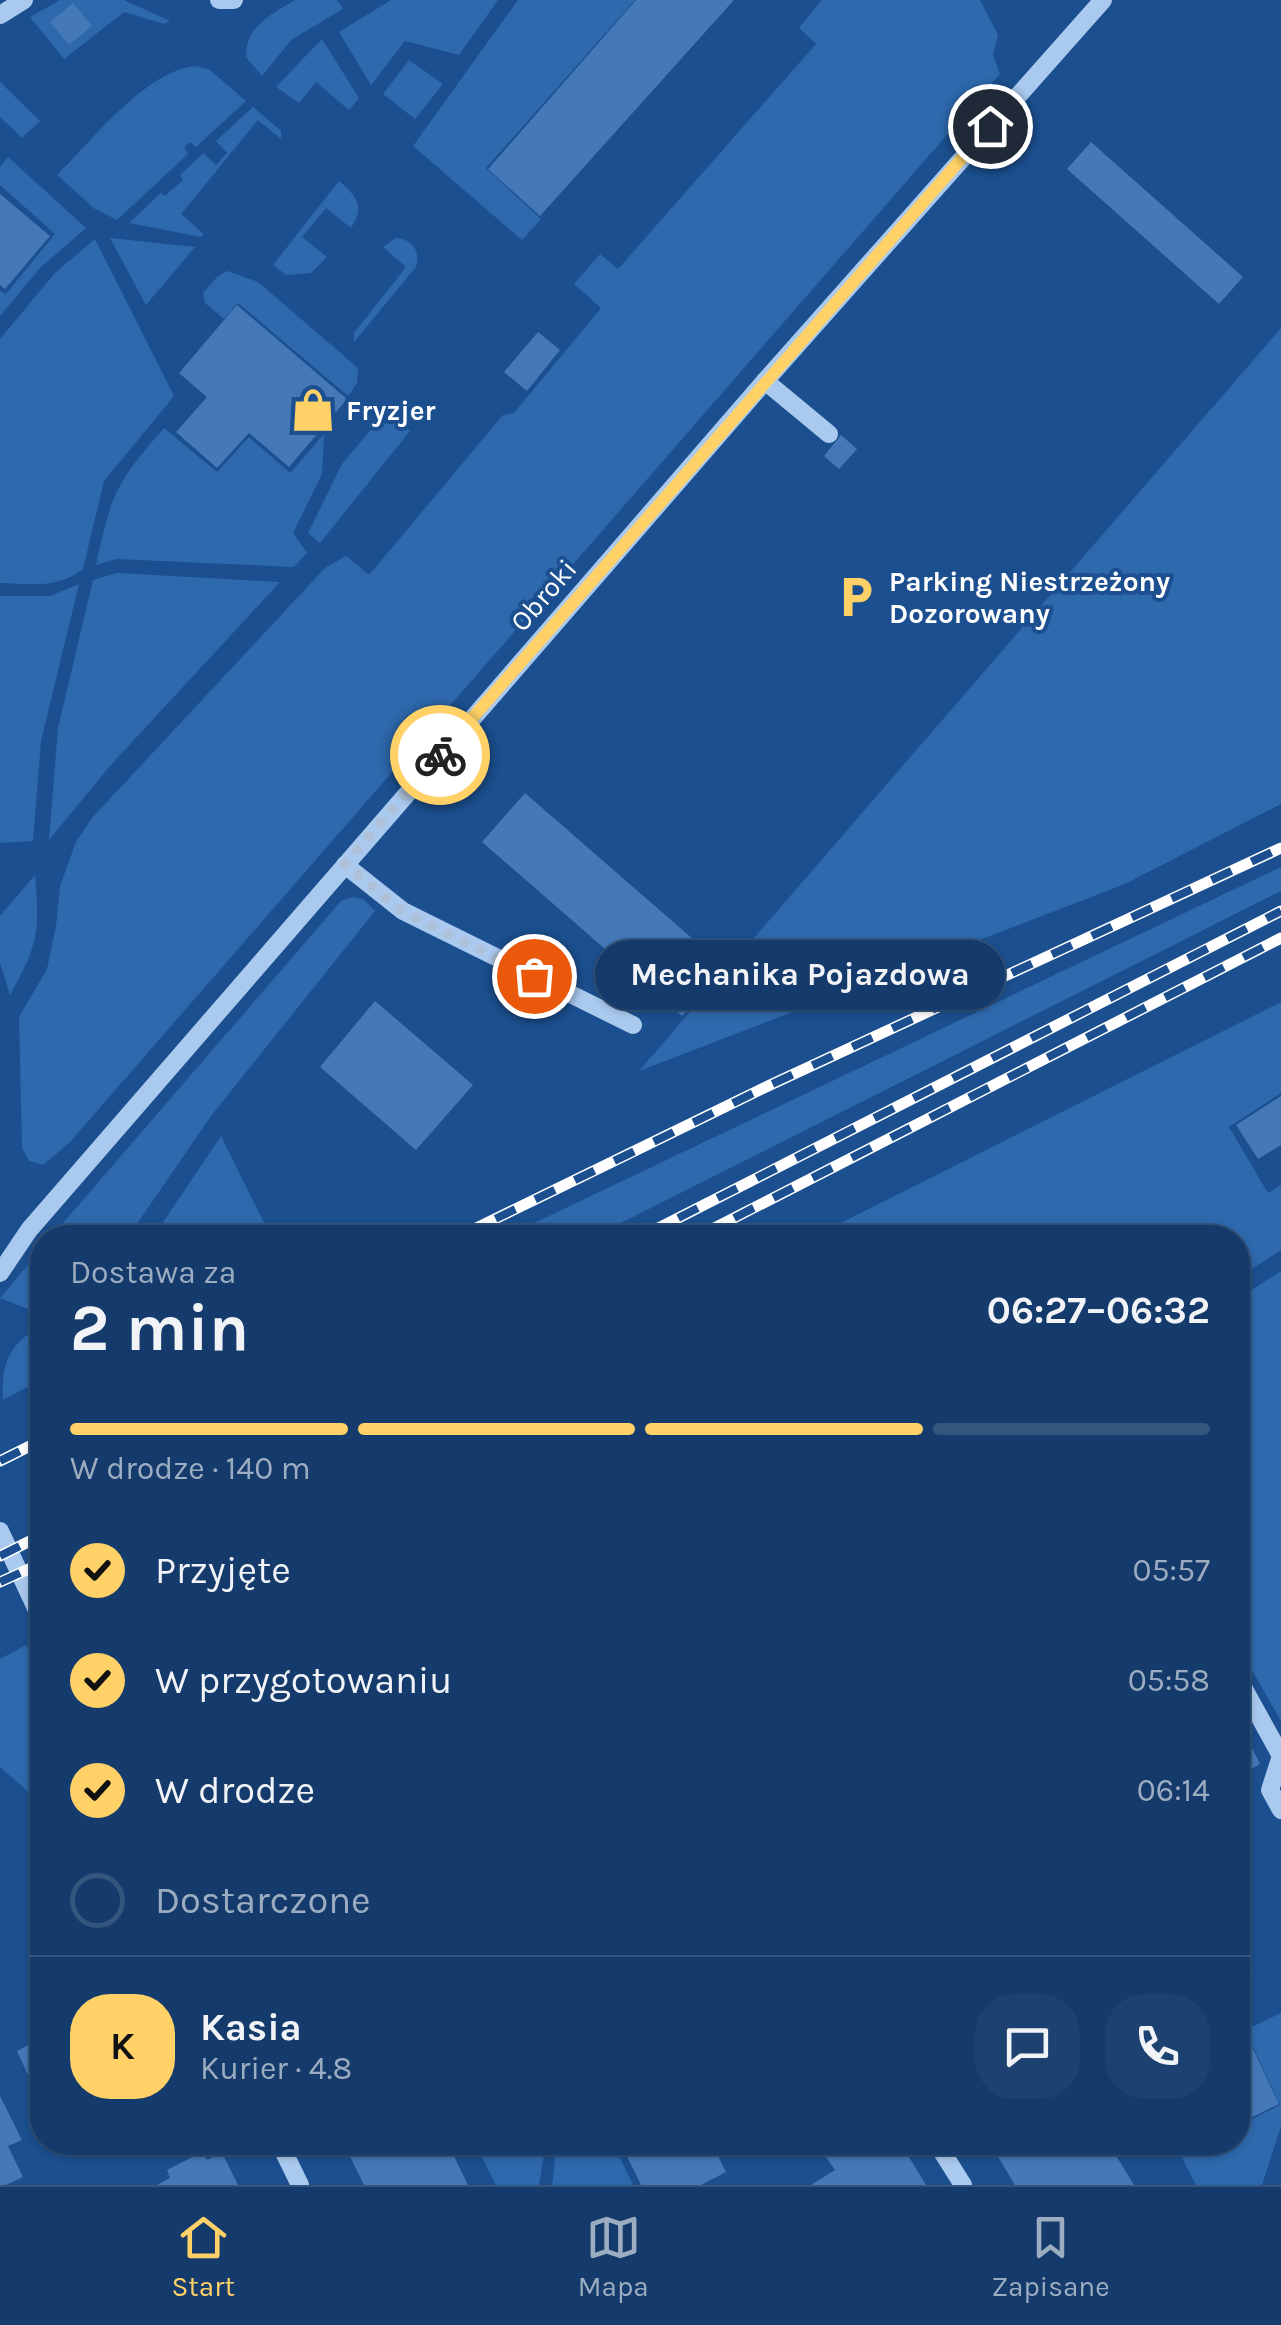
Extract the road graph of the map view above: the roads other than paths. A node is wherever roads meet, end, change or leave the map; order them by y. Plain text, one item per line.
1 (24, 0) edge
2 (219, 0) edge
3 (234, 0) edge
4 (1103, 0) edge
5 (0, 14) edge
6 (765, 381) junction
7 (829, 434) dead end
8 (345, 864) junction
9 (633, 1024) dead end
10 (33, 1225) edge
11 (29, 1230) joint
12 (0, 1256) edge
13 (0, 1273) edge
14 (0, 1531) edge
15 (30, 1595) edge
16 (1250, 1700) edge
17 (1281, 1810) edge
18 (286, 2155) edge
19 (944, 2155) edge
20 (300, 2185) edge
21 (963, 2185) edge

1 - 5 street
2 - 3 street
4 - 6 street, Obroki
6 - 7 street
6 - 8 street, Obroki
8 - 9 street
8 - 10 street, Obroki
11 - 12 street, Obroki
11 - 13 street, Obroki
14 - 15 street
16 - 17 street
18 - 20 street
19 - 21 street

